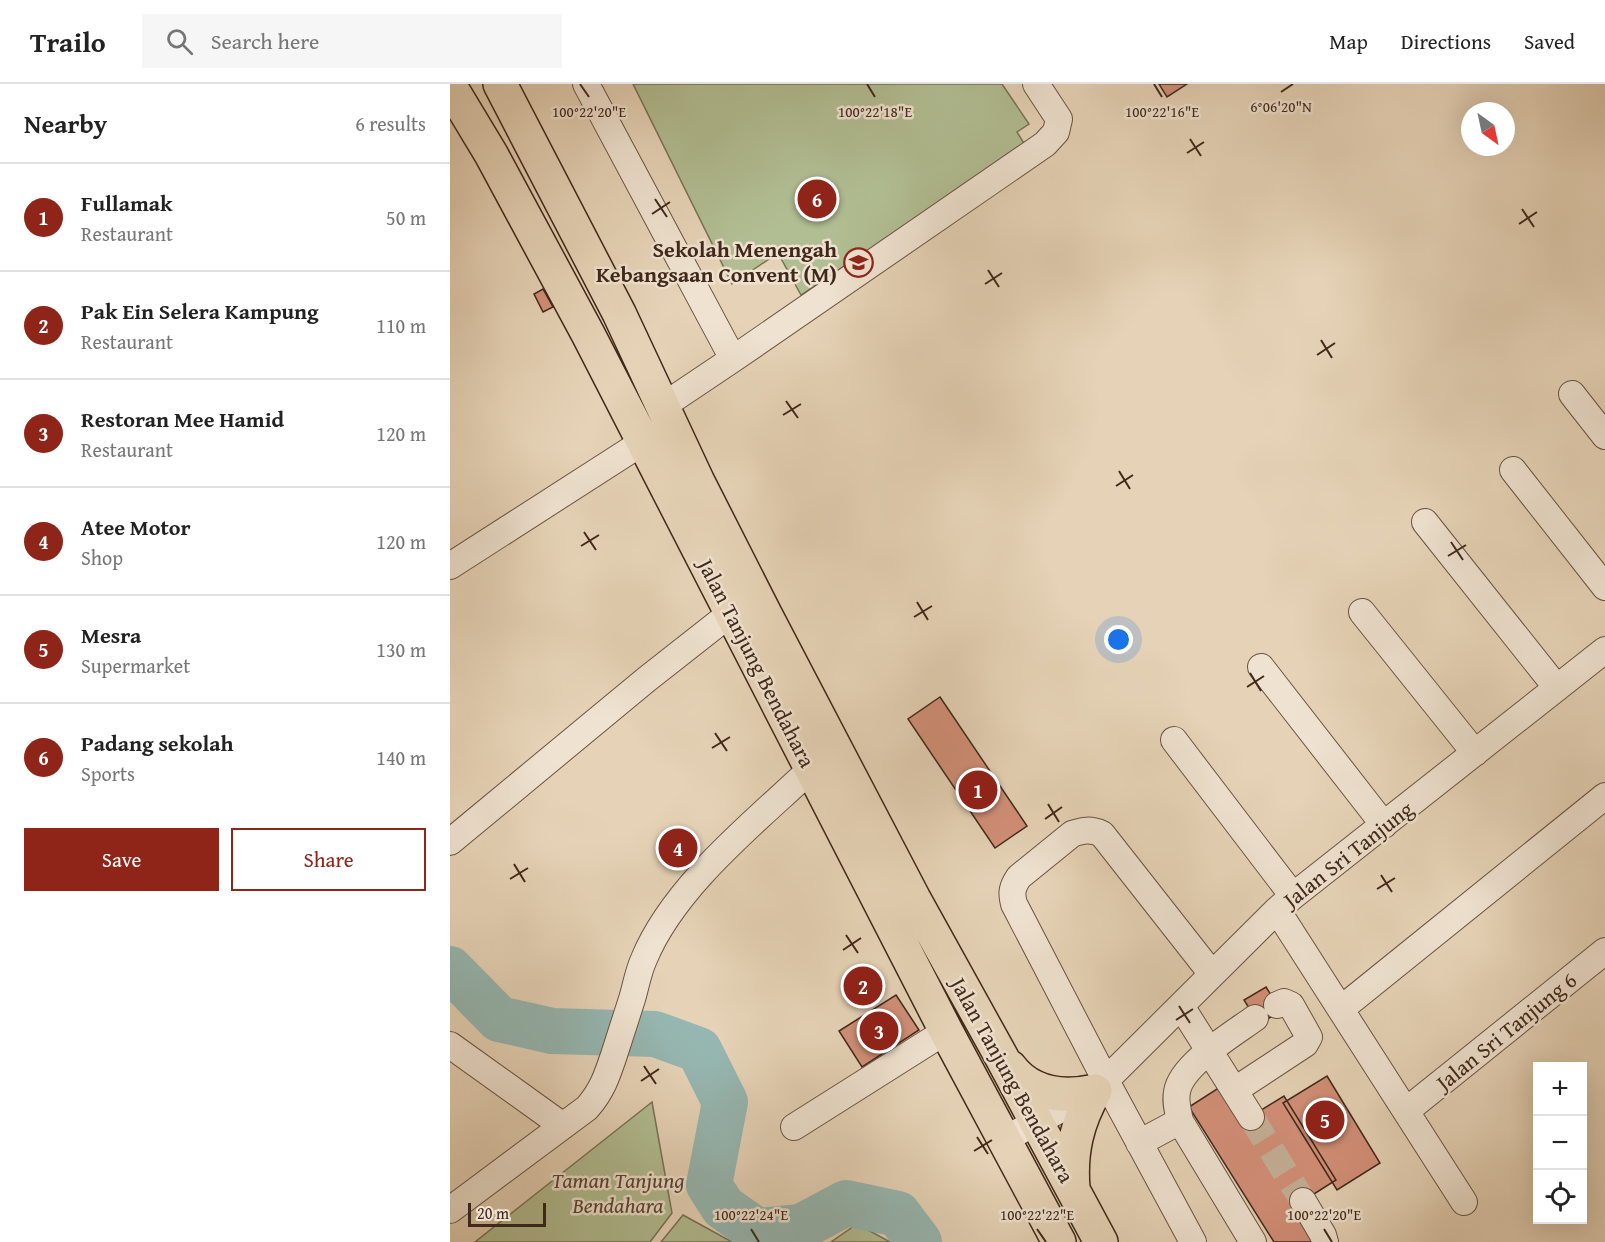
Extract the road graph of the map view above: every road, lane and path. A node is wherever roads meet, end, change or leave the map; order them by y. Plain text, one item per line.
1 (500, 84) edge
2 (586, 84) edge
3 (1036, 84) edge
4 (450, 86) edge
5 (733, 359) junction
6 (1572, 394) dead end
7 (663, 406) junction
8 (1605, 436) edge
9 (643, 442) junction
10 (1513, 470) dead end
11 (1425, 522) dead end
12 (450, 566) edge
13 (1605, 587) edge
14 (1362, 612) dead end
15 (731, 613) junction
16 (1605, 650) edge
17 (1261, 667) dead end
18 (1557, 688) junction
19 (1174, 740) dead end
20 (1474, 753) junction
21 (811, 769) junction
22 (1605, 796) edge
23 (1384, 825) junction
24 (450, 842) edge
25 (1285, 903) junction
26 (1605, 951) edge
27 (1212, 974) junction
28 (1277, 1005) dead end
29 (1181, 1006) junction
30 (1341, 1009) junction
31 (1255, 1018) dead end
32 (946, 1031) junction
33 (1210, 1050) junction
34 (455, 1055) edge
35 (1001, 1056) junction
36 (1100, 1086) junction
37 (1234, 1090) junction
38 (1406, 1111) junction
39 (1251, 1117) tunnel mouth
40 (1180, 1120) junction
41 (1037, 1122) junction
42 (563, 1126) junction
43 (794, 1127) dead end
44 (1005, 1139) junction
45 (1139, 1143) junction
46 (1073, 1190) junction
47 (1303, 1201) tunnel mouth
48 (1464, 1202) dead end
49 (450, 1210) edge
50 (1059, 1242) edge
51 (1101, 1242) edge
52 (1192, 1242) edge
53 (1253, 1242) edge
54 (1325, 1242) edge

1 - 7 main road, Jalan Tanjung Bendahara
2 - 5 street
3 - 5 street
4 - 9 main road, Jalan Tanjung Bendahara
5 - 7 street
6 - 8 street
7 - 35 main road, Jalan Tanjung Bendahara
9 - 12 street
9 - 15 main road, Jalan Tanjung Bendahara
10 - 13 street
11 - 18 street
14 - 20 street
15 - 21 main road, Jalan Tanjung Bendahara
15 - 24 street
16 - 18 street, Jalan Sri Tanjung
17 - 23 street
18 - 20 street, Jalan Sri Tanjung
19 - 25 street
20 - 23 street, Jalan Sri Tanjung
21 - 32 main road, Jalan Tanjung Bendahara
21 - 42 street
22 - 30 street
23 - 25 street, Jalan Sri Tanjung
25 - 27 street
25 - 30 street, Jalan Sri Tanjung
26 - 38 street, Jalan Sri Tanjung 6
27 - 29 street
27 - 36 street
28 - 37 street
29 - 33 street
29 - 36 street
30 - 38 street, Jalan Sri Tanjung
31 - 33 street
32 - 43 street
32 - 44 main road, Jalan Tanjung Bendahara
33 - 37 street
33 - 40 street
34 - 42 street
35 - 36 main road
35 - 41 main road, Jalan Tanjung Bendahara
36 - 41 street
36 - 45 street
36 - 46 main road
37 - 39 street
38 - 48 street, Jalan Sri Tanjung
40 - 45 street
40 - 53 street
41 - 44 street
41 - 46 main road, Jalan Tanjung Bendahara
42 - 49 street
44 - 50 main road, Jalan Tanjung Bendahara
45 - 52 street
46 - 51 main road, Jalan Tanjung Bendahara
47 - 54 street

